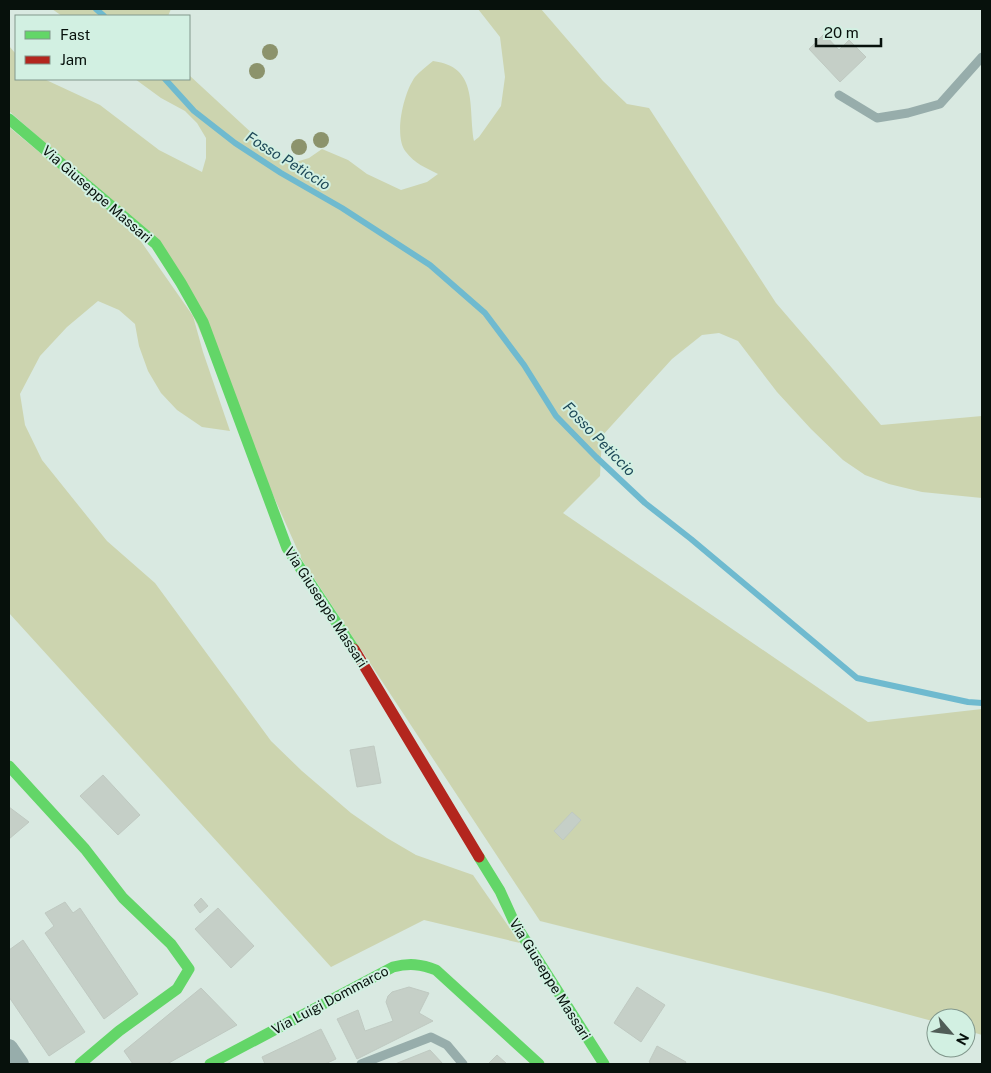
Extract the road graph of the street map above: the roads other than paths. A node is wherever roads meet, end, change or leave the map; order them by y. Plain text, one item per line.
1 (982, 57) edge
2 (839, 95) dead end
3 (9, 118) edge
4 (9, 766) edge
5 (9, 1048) edge
6 (20, 1064) edge
7 (80, 1064) edge
8 (210, 1064) edge
9 (361, 1064) edge
10 (463, 1064) edge
11 (539, 1064) edge
12 (604, 1064) edge

1 - 2 lane
3 - 12 street, Via Giuseppe Massari
4 - 7 street
5 - 6 street
8 - 11 street, Via Luigi Dommarco
9 - 10 lane

